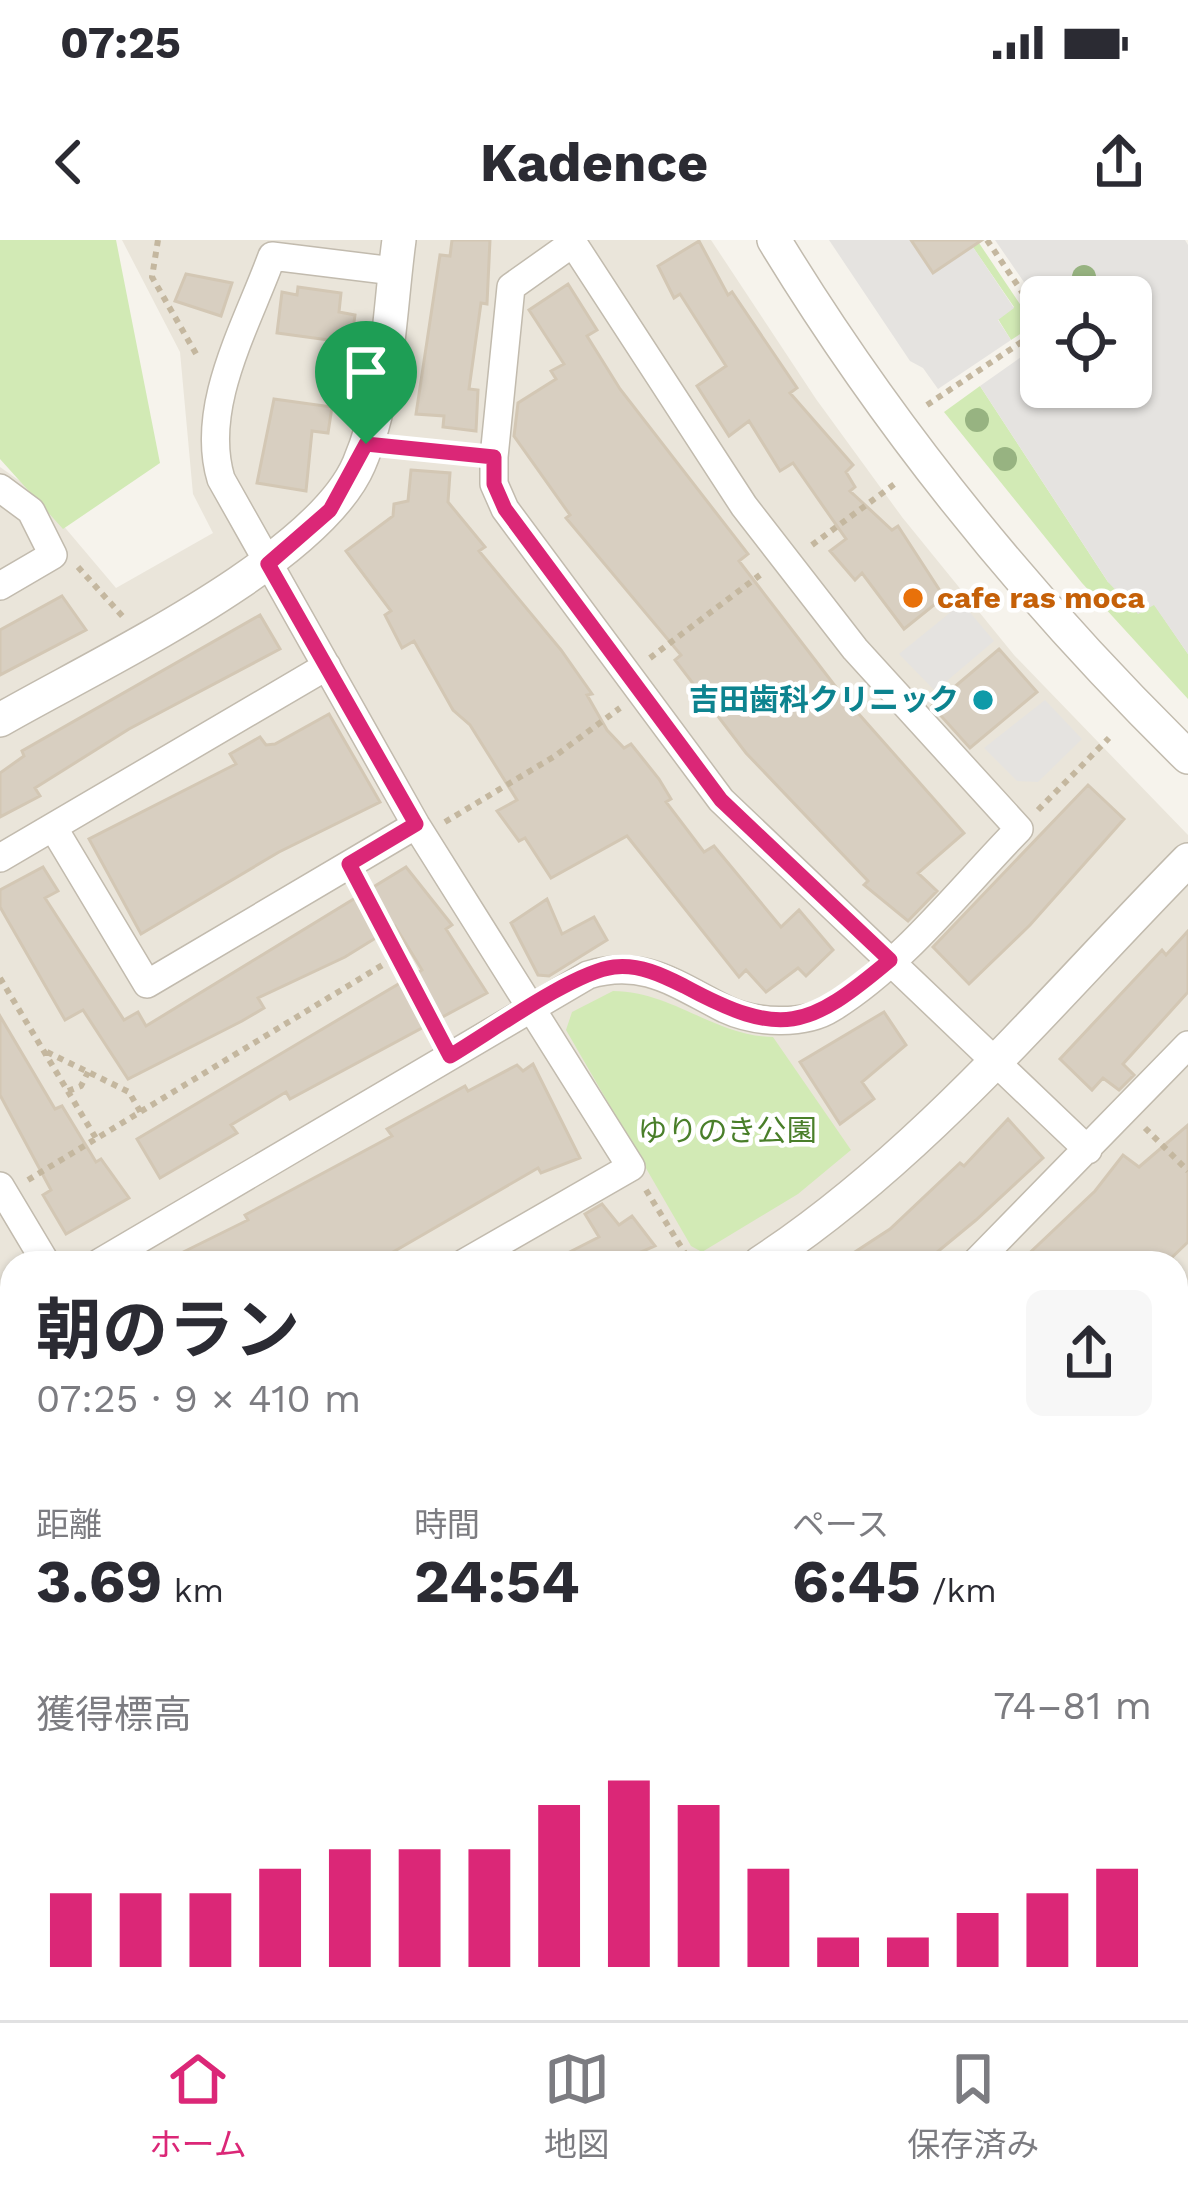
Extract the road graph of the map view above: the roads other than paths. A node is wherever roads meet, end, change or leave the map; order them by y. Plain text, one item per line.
1 (774, 240) edge
2 (572, 242) edge
3 (397, 256) edge
4 (0, 488) edge
5 (268, 564) junction
6 (0, 586) edge
7 (327, 666) junction
8 (0, 720) edge
9 (1188, 758) edge
10 (416, 824) junction
11 (53, 827) junction
12 (0, 858) edge
13 (1188, 860) edge
14 (890, 960) junction
15 (532, 1007) junction
16 (1188, 1045) edge
17 (991, 1060) junction
18 (1088, 1150) junction
19 (2, 1190) edge
20 (39, 1251) edge
21 (119, 1251) edge
22 (485, 1251) edge
23 (779, 1251) edge
24 (987, 1251) edge

1 - 9 street
2 - 14 street
2 - 14 street
3 - 5 street
3 - 5 street
4 - 6 street
5 - 7 street
5 - 8 street
7 - 10 street
7 - 11 street
10 - 11 street
10 - 15 street
11 - 12 street
13 - 17 street
14 - 15 street
14 - 17 street
15 - 21 street
15 - 22 street
16 - 18 street
17 - 18 street
17 - 23 street
18 - 24 street
19 - 20 street

